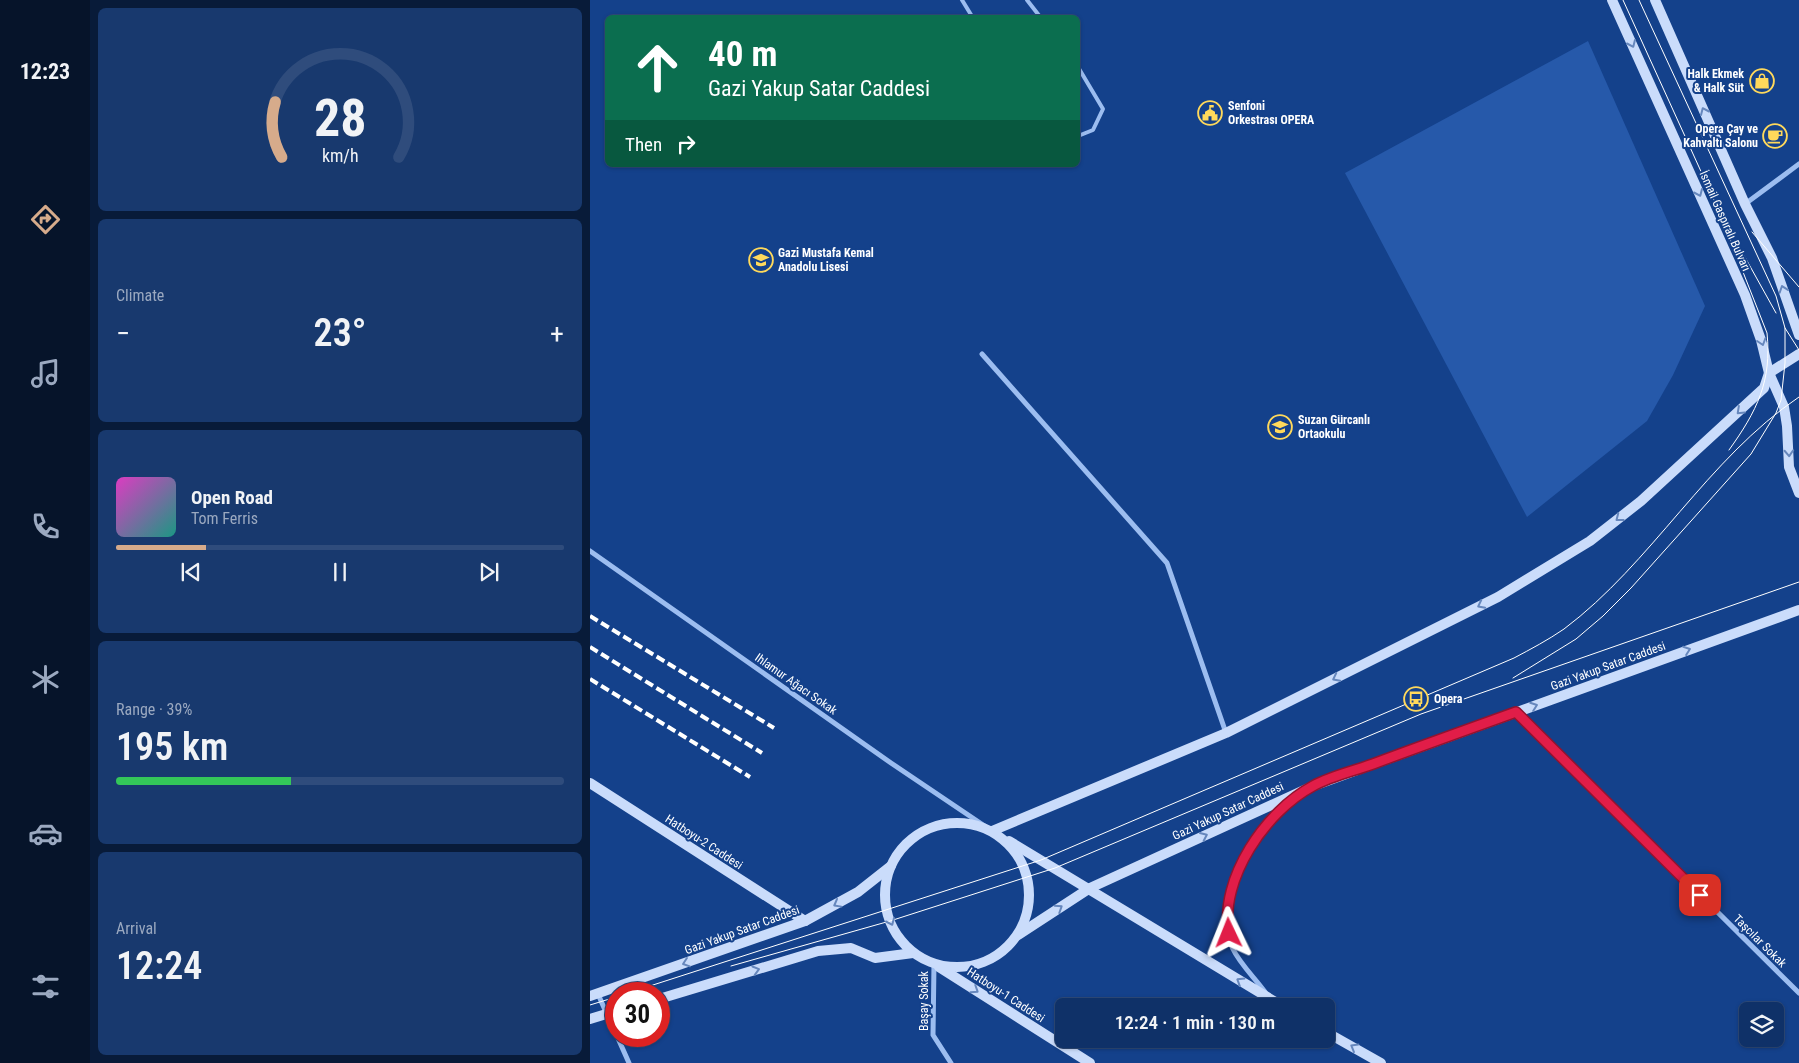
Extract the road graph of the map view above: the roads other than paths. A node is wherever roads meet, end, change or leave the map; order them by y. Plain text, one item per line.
1 (962, 0) edge
2 (1027, 0) edge
3 (1612, 0) edge
4 (1655, 0) edge
5 (971, 15) edge
6 (1039, 15) edge
7 (1080, 70) edge
8 (1080, 135) edge
9 (1799, 164) edge
10 (1745, 204) junction
11 (1799, 335) edge
12 (982, 354) dead end
13 (1799, 354) edge
14 (1769, 373) junction
15 (1799, 493) edge
16 (590, 552) edge
17 (1799, 610) edge
18 (1516, 712) junction
19 (1226, 733) junction
20 (590, 783) edge
21 (1313, 786) junction
22 (992, 831) junction
23 (891, 866) junction
24 (1090, 888) junction
25 (805, 921) junction
26 (1018, 935) junction
27 (913, 953) junction
28 (934, 964) junction
29 (1799, 993) edge
30 (594, 995) edge
31 (670, 996) edge
32 (1268, 998) edge
33 (1270, 998) edge
34 (605, 1006) edge
35 (605, 1015) edge
36 (590, 1019) edge
37 (1335, 1037) edge
38 (622, 1047) edge
39 (629, 1063) edge
40 (951, 1063) edge
41 (1090, 1063) edge
42 (1381, 1063) edge

1 - 5 lane
2 - 6 lane
3 -> 14 main road, İsmail Gaspıralı Bulvarı
10 -> 4 main road
7 - 8 lane
9 - 10 street
11 -> 10 main road
12 - 19 street
13 - 14 main road
14 -> 15 main road, İsmail Gaspıralı Bulvarı
14 -> 19 main road
16 - 22 street, Ihlamur Ağacı Sokak
18 -> 17 main road, Gazi Yakup Satar Caddesi
18 - 21 main road, Gazi Yakup Satar Caddesi
18 - 29 street, Taşcılar Sokak
19 - 22 main road
20 - 25 main road, Hatboyu-2 Caddesi
24 -> 21 main road, Gazi Yakup Satar Caddesi
21 - 33 street
22 - 23 main road
22 - 24 main road
22 - 26 main road
23 -> 25 main road, Gazi Yakup Satar Caddesi
23 -> 27 main road
26 -> 24 main road, Gazi Yakup Satar Caddesi
32 -> 24 main road
25 -> 30 main road, Gazi Yakup Satar Caddesi
26 - 28 main road
27 - 28 main road
31 -> 27 main road
28 - 40 street, Başay Sokak
28 -> 41 main road, Hatboyu-1 Caddesi
30 - 34 street
35 - 36 main road
42 -> 37 main road
38 - 39 street

